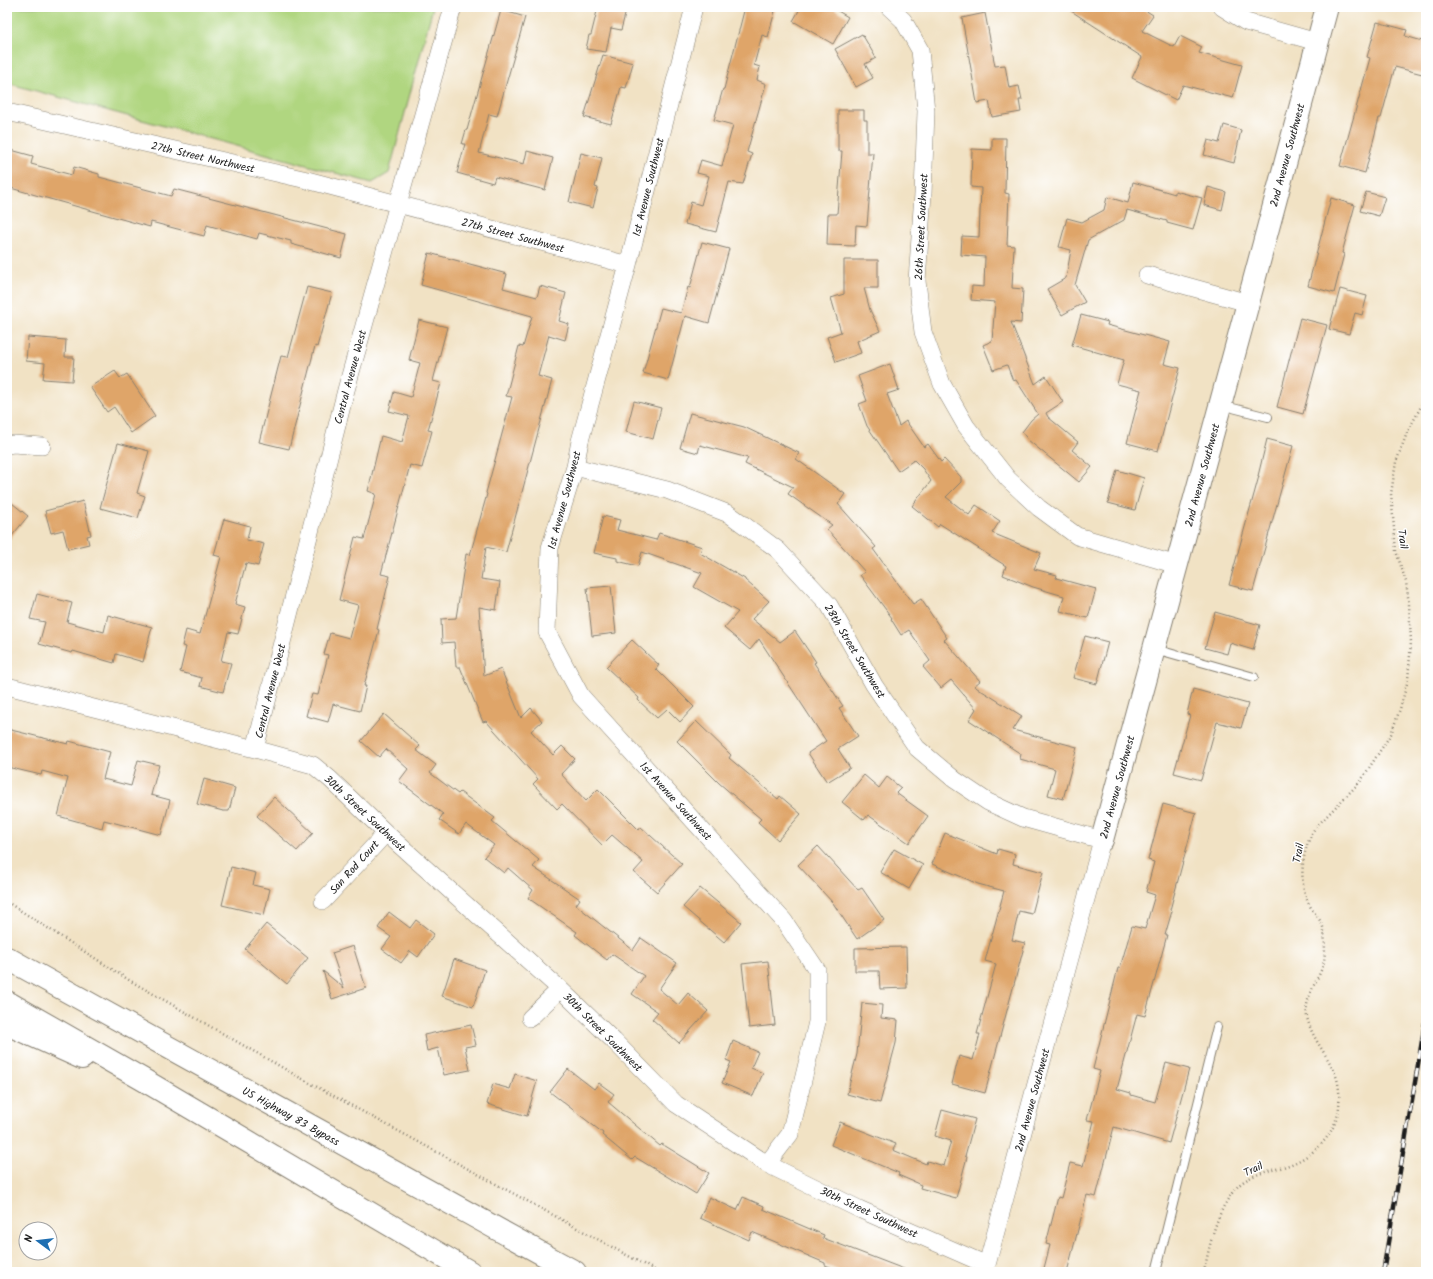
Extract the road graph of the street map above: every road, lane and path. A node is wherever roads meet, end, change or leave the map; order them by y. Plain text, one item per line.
1 (453, 7) edge
2 (694, 7) edge
3 (889, 7) edge
4 (1222, 7) edge
5 (1326, 7) edge
6 (1317, 42) junction
7 (7, 112) edge
8 (398, 204) junction
9 (628, 265) junction
10 (1148, 275) dead end
11 (1248, 303) junction
12 (1426, 397) edge
13 (1221, 405) junction
14 (1268, 417) dead end
15 (7, 445) edge
16 (42, 446) dead end
17 (575, 466) junction
18 (1177, 565) junction
19 (1155, 649) junction
20 (1254, 677) dead end
21 (7, 686) edge
22 (255, 749) junction
23 (386, 833) junction
24 (1102, 840) junction
25 (323, 901) dead end
26 (7, 902) edge
27 (7, 946) edge
28 (15, 962) edge
29 (560, 989) junction
30 (7, 1002) edge
31 (530, 1018) dead end
32 (7, 1024) edge
33 (1217, 1027) dead end
34 (142, 1078) junction
35 (767, 1164) junction
36 (986, 1269) edge
37 (470, 1272) edge
38 (575, 1272) edge
39 (658, 1272) edge
40 (1156, 1272) edge
41 (1204, 1272) edge

1 - 8 street, Central Avenue West
2 - 9 street, 1st Avenue Southwest
3 - 18 street, 26th Street Southwest
4 - 6 street
5 - 6 main road, 2nd Avenue Southwest
6 - 11 main road, 2nd Avenue Southwest
7 - 8 street, 27th Street Northwest
8 - 9 street, 27th Street Southwest
8 - 22 street, Central Avenue West
9 - 17 street, 1st Avenue Southwest
10 - 11 street
11 - 13 main road, 2nd Avenue Southwest
12 - 41 path, Trail
13 - 14 lane
13 - 18 main road, 2nd Avenue Southwest
15 - 16 street
17 - 24 street, 28th Street Southwest
17 - 35 street, 1st Avenue Southwest
18 - 19 main road, 2nd Avenue Southwest
19 - 20 lane
19 - 24 main road, 2nd Avenue Southwest
21 - 22 street, 30th Street Southwest
22 - 23 street, 30th Street Southwest
23 - 25 street, San Rod Court
23 - 29 street, 30th Street Southwest
24 - 36 street, 2nd Avenue Southwest
26 - 39 path
27 - 28 main road
28 - 38 main road, US Highway 83 Bypass
29 - 31 street
29 - 35 street, 30th Street Southwest
30 - 34 main road
32 - 34 main road
33 - 40 lane
34 - 37 main road
35 - 36 street, 30th Street Southwest

